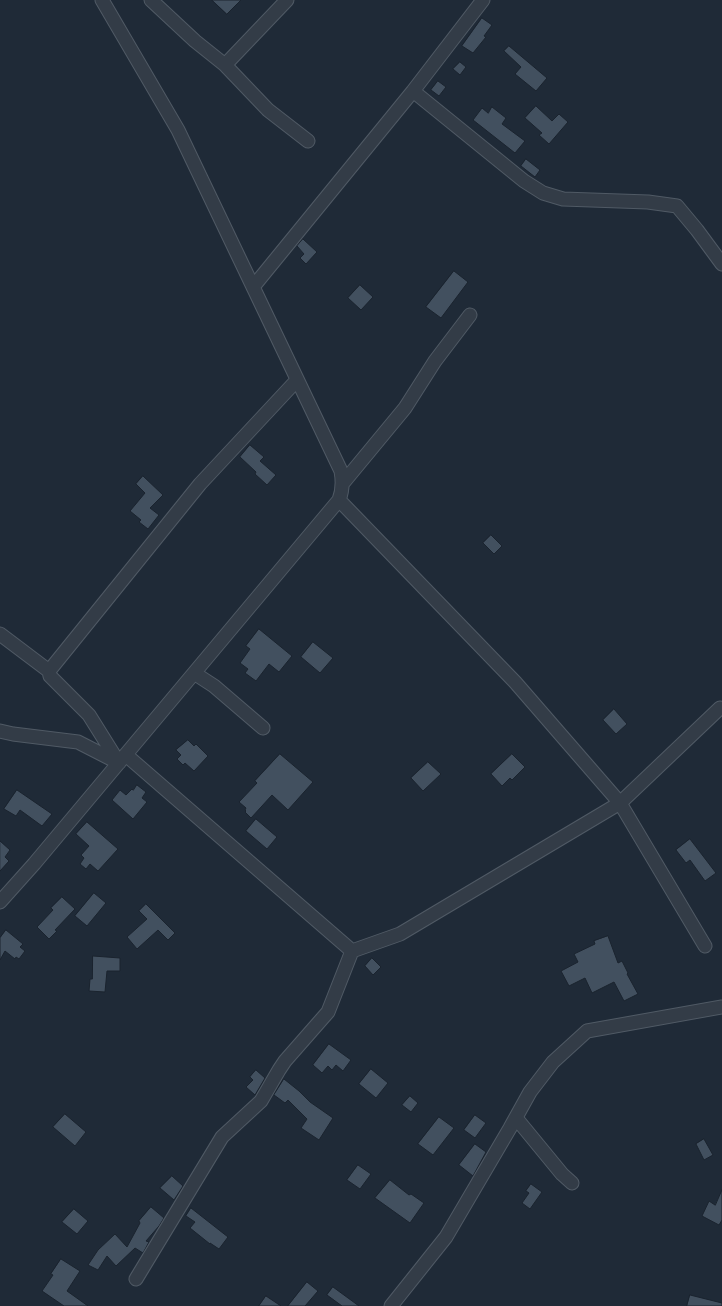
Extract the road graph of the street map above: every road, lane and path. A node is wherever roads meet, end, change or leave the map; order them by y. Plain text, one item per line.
1 (102, 0) edge
2 (151, 0) edge
3 (286, 0) edge
4 (478, 2) edge
5 (225, 65) junction
6 (413, 91) junction
7 (308, 141) dead end
8 (722, 264) edge
9 (253, 287) junction
10 (470, 315) dead end
11 (297, 380) junction
12 (343, 483) junction
13 (339, 500) junction
14 (0, 634) edge
15 (49, 671) junction
16 (194, 673) junction
17 (720, 708) dead end
18 (263, 728) dead end
19 (0, 731) edge
20 (122, 759) junction
21 (620, 804) junction
22 (0, 902) edge
23 (705, 946) dead end
24 (352, 951) junction
25 (722, 1007) edge
26 (516, 1118) junction
27 (572, 1183) dead end
28 (136, 1279) dead end
29 (390, 1306) edge

1 - 9 street
2 - 5 street
3 - 5 street
4 - 6 street
5 - 7 street
6 - 8 street
6 - 9 street
9 - 11 street
10 - 12 street
11 - 12 street
11 - 15 street
12 - 13 street
13 - 16 street
13 - 21 street
14 - 15 street
15 - 20 street
16 - 18 street
16 - 20 street
17 - 21 street
19 - 20 street
20 - 22 street
20 - 24 street
21 - 23 street
21 - 24 street
24 - 28 street
25 - 26 street
26 - 27 street
26 - 29 street

